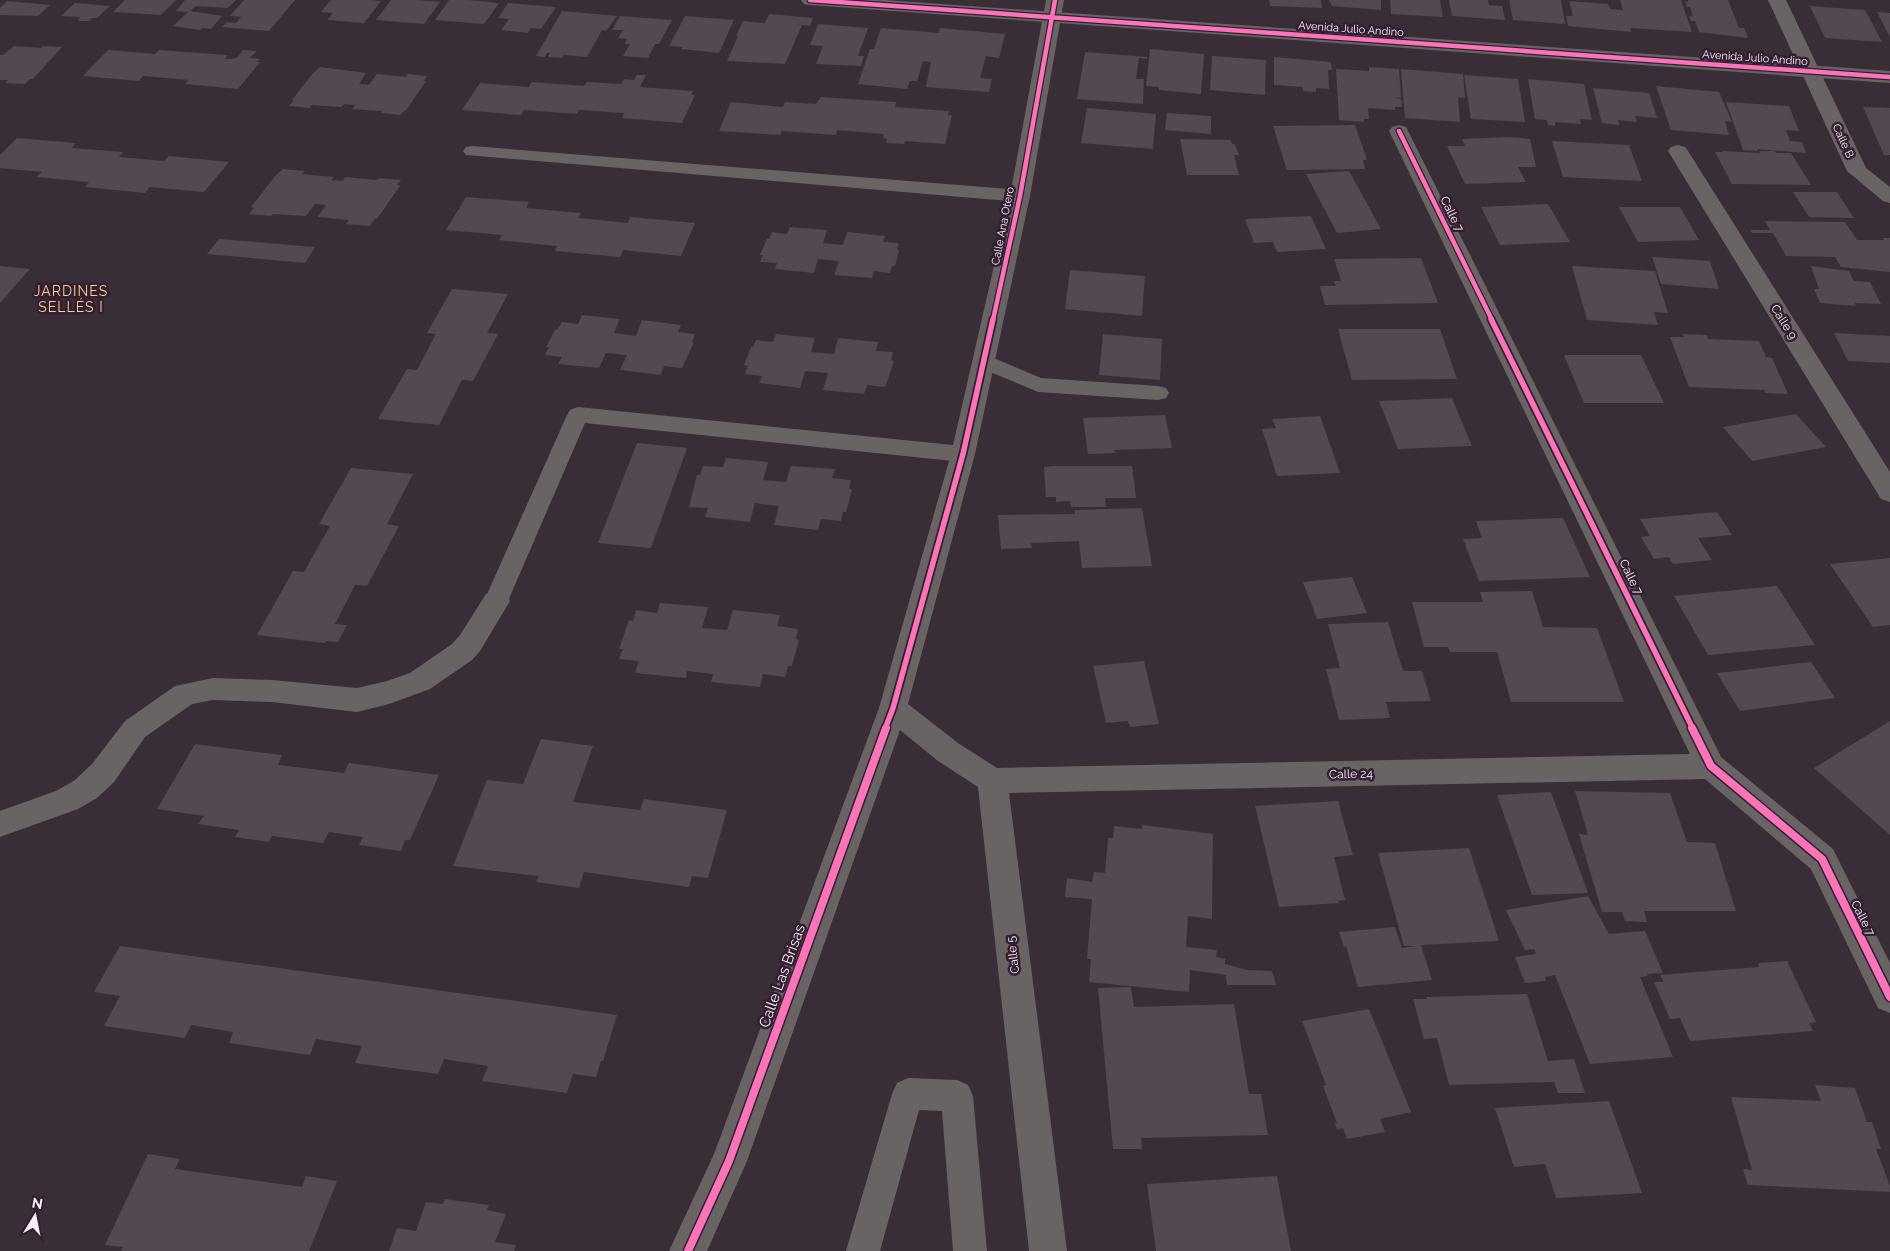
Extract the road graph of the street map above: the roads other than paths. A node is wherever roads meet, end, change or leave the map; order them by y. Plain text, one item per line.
1 (810, 0) edge
2 (1777, 0) edge
3 (1053, 9) edge
4 (1811, 72) junction
5 (1890, 78) edge
6 (1399, 132) dead end
7 (472, 151) dead end
8 (1678, 151) dead end
9 (1020, 196) junction
10 (1890, 197) edge
11 (984, 361) junction
12 (1158, 393) dead end
13 (963, 454) junction
14 (1890, 493) edge
15 (496, 601) joint
16 (893, 708) junction
17 (1711, 766) junction
18 (992, 781) junction
19 (0, 824) edge
20 (1890, 997) edge
21 (688, 1251) edge
22 (863, 1251) edge
23 (970, 1251) edge
24 (1048, 1251) edge

1 - 3 street, Avenida Julio Andino
2 - 4 street, Calle B
3 - 4 street, Avenida Julio Andino
3 - 9 street, Calle Ana Otero
4 - 5 street, Avenida Julio Andino
4 - 10 street, Calle B
6 - 17 street, Calle 7
7 - 9 lane
8 - 14 street, Calle 9
9 - 11 street, Calle Ana Otero
11 - 12 lane
11 - 13 street, Calle Ana Otero
13 - 15 lane
13 - 16 street, Calle Las Brisas
15 - 19 street
16 - 18 street
16 - 21 street, Calle Las Brisas
17 - 18 street, Calle 24
17 - 20 street, Calle 7
18 - 24 street, Calle 5
22 - 23 lane

